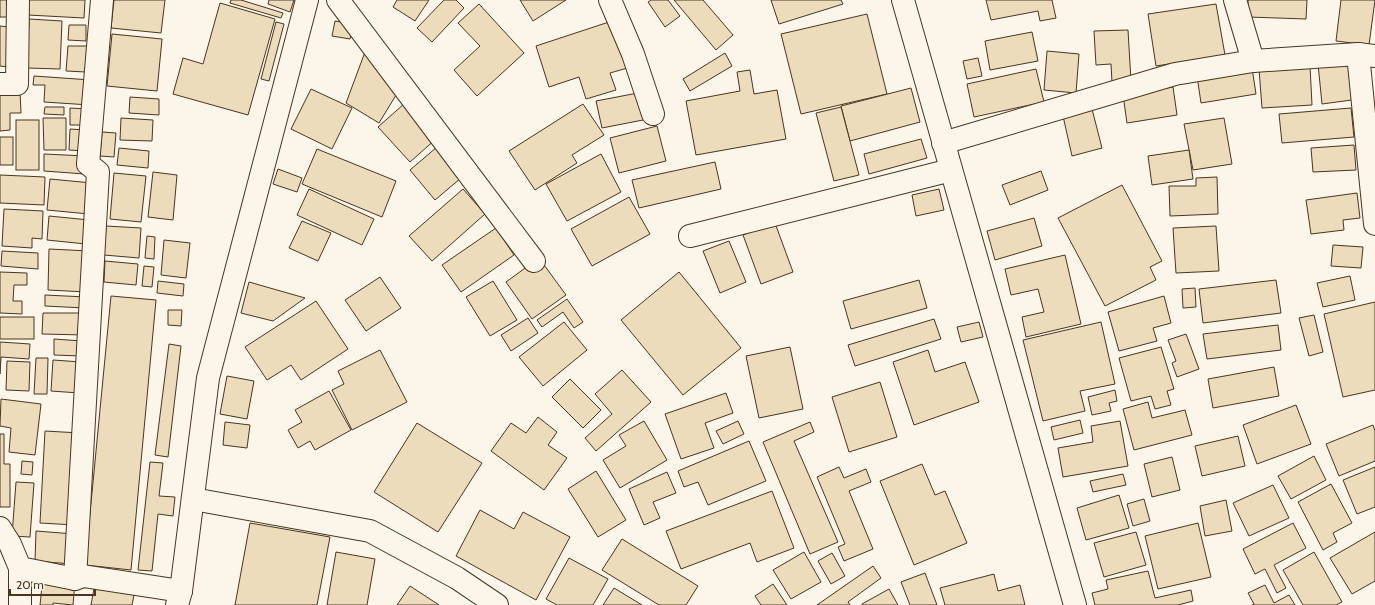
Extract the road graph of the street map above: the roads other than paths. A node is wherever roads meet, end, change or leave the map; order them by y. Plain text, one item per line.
1 (18, 0) edge
2 (102, 0) edge
3 (307, 0) edge
4 (338, 0) edge
5 (610, 0) edge
6 (903, 0) edge
7 (1235, 0) edge
8 (1367, 55) edge
9 (1254, 61) junction
10 (0, 84) edge
11 (653, 114) dead end
12 (943, 143) junction
13 (951, 170) junction
14 (1375, 224) edge
15 (690, 236) dead end
16 (534, 261) dead end
17 (193, 499) junction
18 (0, 528) edge
19 (20, 568) junction
20 (75, 579) junction
21 (179, 598) edge
22 (20, 605) edge
23 (497, 605) edge
24 (1075, 605) edge

1 - 10 street
2 - 20 street
3 - 17 street
4 - 16 street
5 - 11 street
6 - 12 street
7 - 9 street
8 - 9 street
8 - 14 street
9 - 12 street
12 - 13 street
13 - 15 street
13 - 24 street
17 - 21 street
17 - 23 street
18 - 19 street
19 - 20 street
19 - 22 street
20 - 21 street

